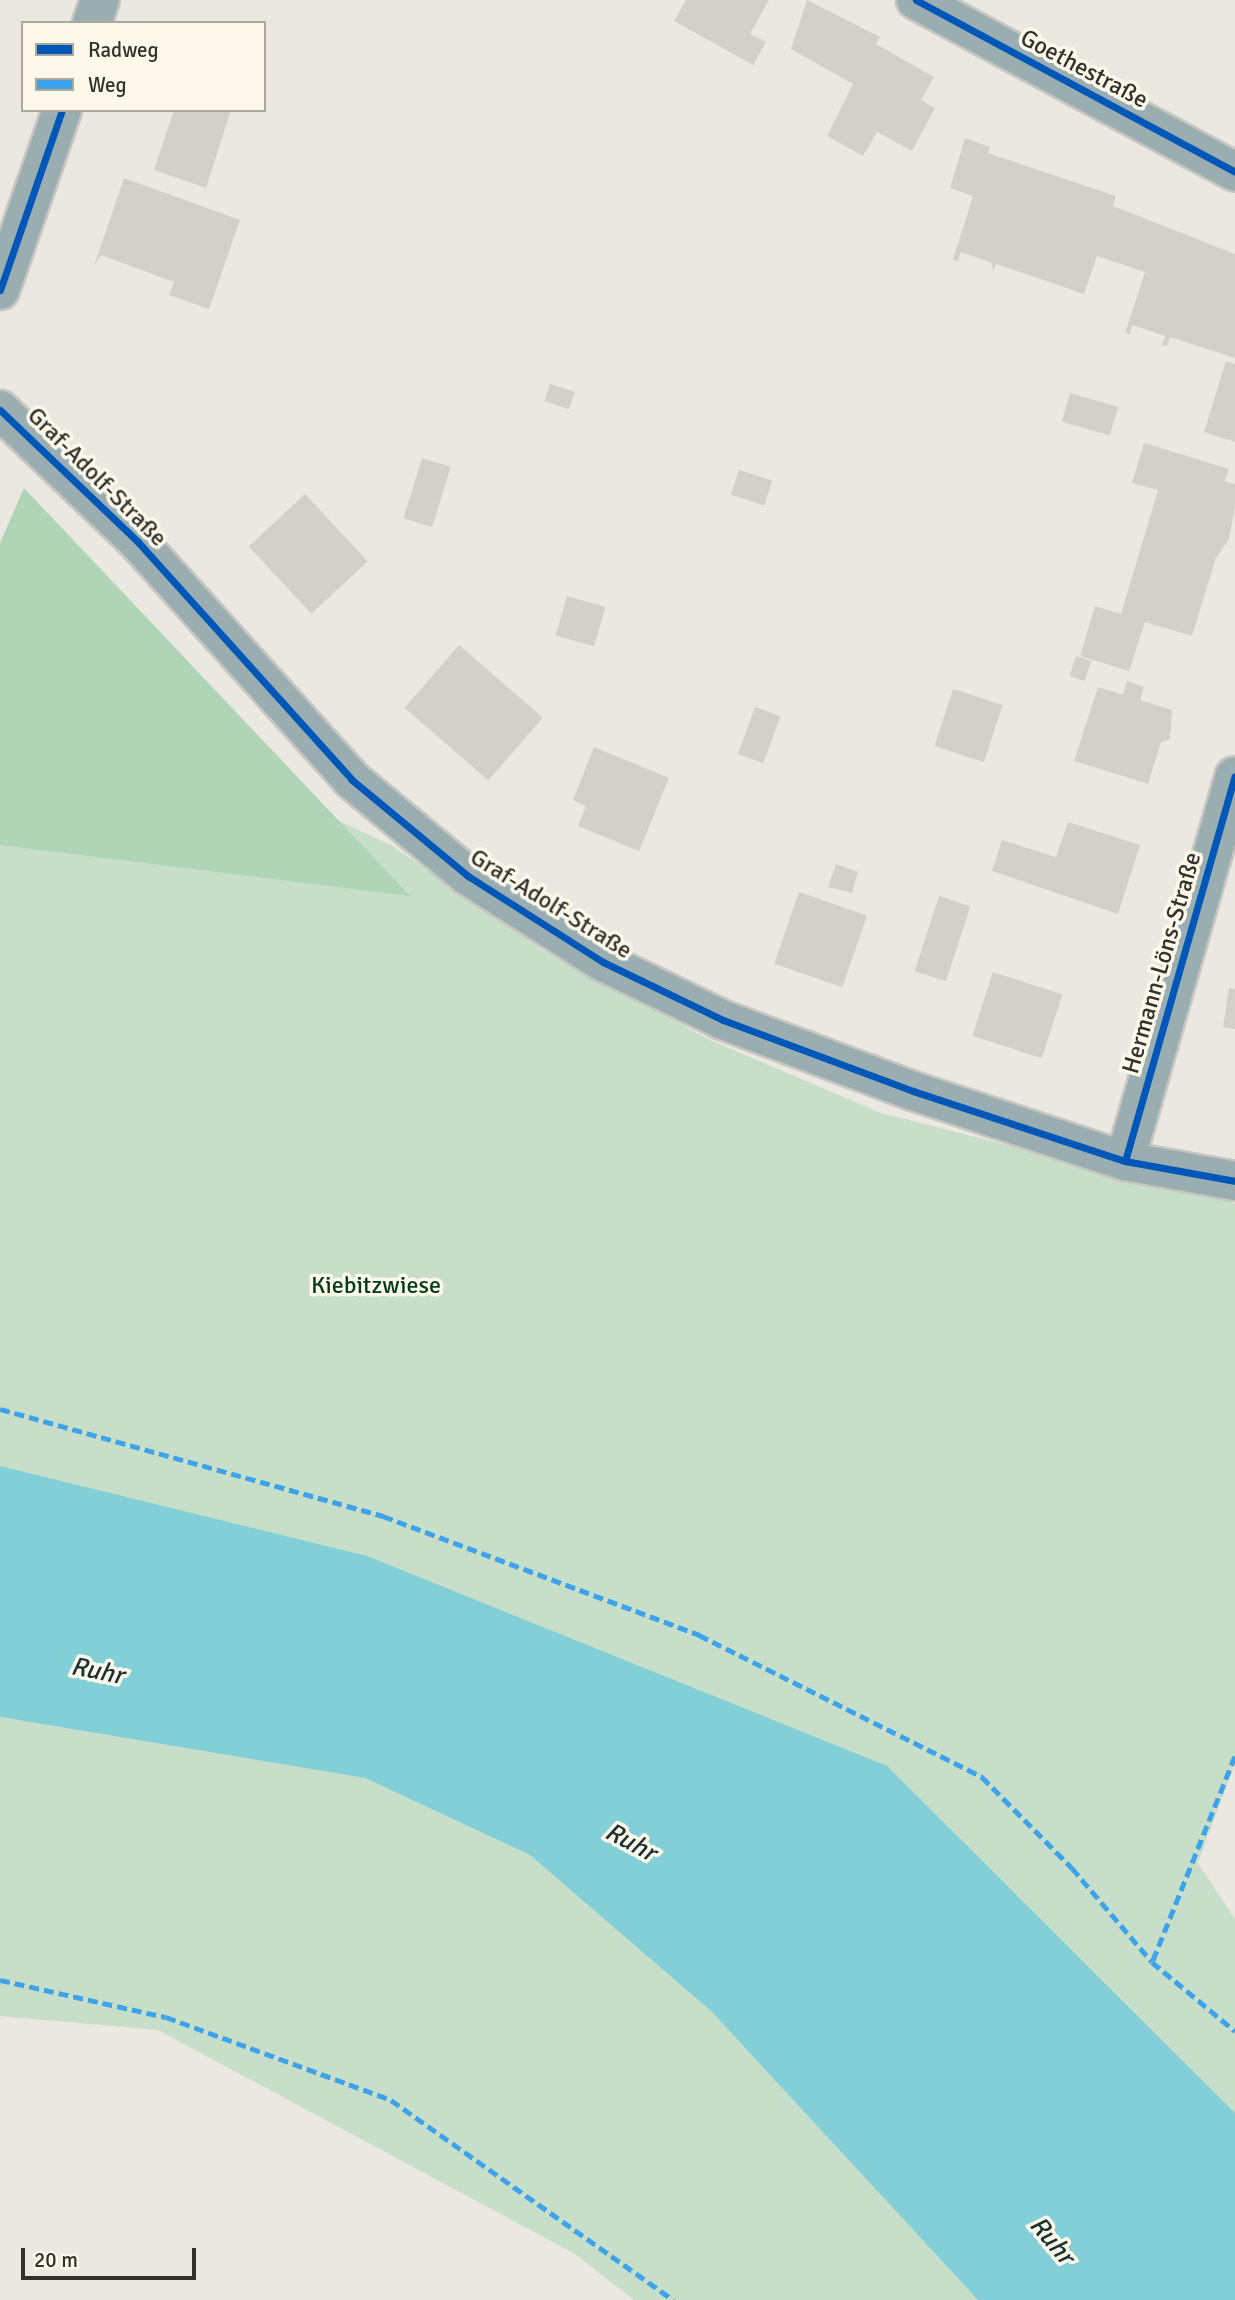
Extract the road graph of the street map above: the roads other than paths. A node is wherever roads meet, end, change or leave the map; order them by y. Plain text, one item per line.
1 (100, 0) edge
2 (916, 0) edge
3 (93, 21) edge
4 (61, 112) edge
5 (1235, 172) edge
6 (0, 290) edge
7 (0, 410) edge
8 (1235, 775) edge
9 (1125, 1161) junction
10 (1235, 1181) edge

1 - 3 street
2 - 5 street, Goethestraße
4 - 6 street
7 - 9 street, Graf-Adolf-Straße
8 - 9 street, Hermann-Löns-Straße
9 - 10 street, Graf-Adolf-Straße

